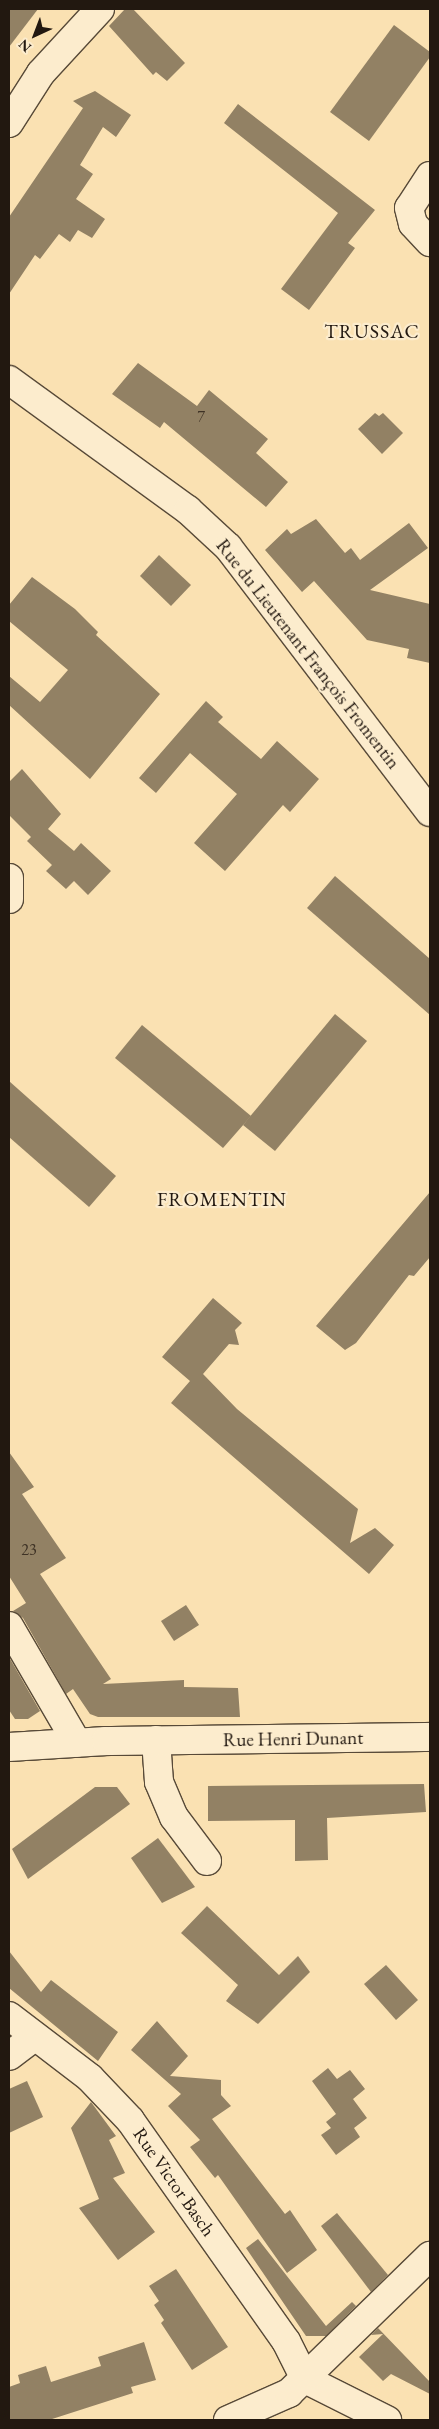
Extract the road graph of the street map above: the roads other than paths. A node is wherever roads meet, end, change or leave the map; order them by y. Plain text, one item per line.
1 (100, 9) edge
2 (9, 123) edge
3 (430, 176) edge
4 (430, 242) edge
5 (9, 380) edge
6 (428, 802) edge
7 (9, 878) edge
8 (9, 900) edge
9 (9, 1626) edge
10 (430, 1737) edge
11 (156, 1740) junction
12 (77, 1742) junction
13 (9, 1747) edge
14 (207, 1861) dead end
15 (9, 2016) edge
16 (34, 2037) junction
17 (9, 2056) edge
18 (430, 2256) edge
19 (305, 2379) junction
20 (228, 2420) edge
21 (387, 2420) edge

1 - 2 street
3 - 4 street
5 - 6 street, Rue du Lieutenant François Fromentin
7 - 8 street
9 - 12 street
10 - 11 street, Rue Henri Dunant
11 - 12 street, Rue Henri Dunant
11 - 14 street
12 - 13 street, Rue Henri Dunant
15 - 16 street, Rue Victor Basch
16 - 17 street
16 - 19 street, Rue Victor Basch
18 - 19 street
19 - 20 street
19 - 21 street

